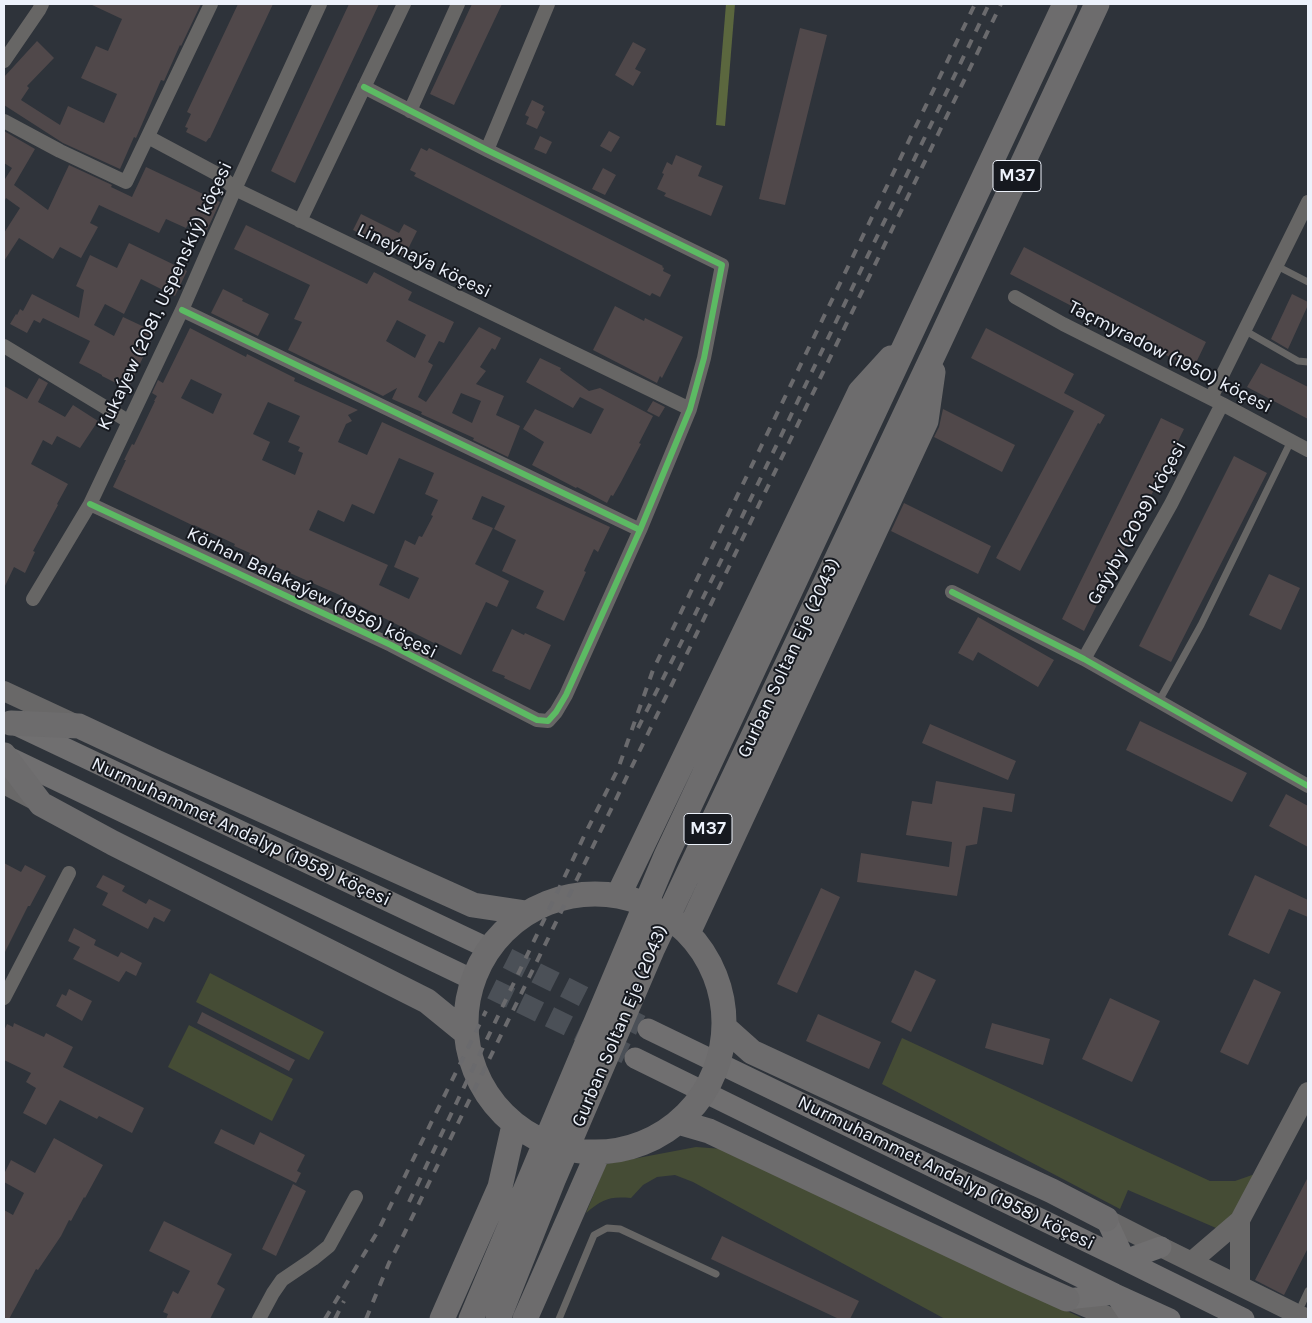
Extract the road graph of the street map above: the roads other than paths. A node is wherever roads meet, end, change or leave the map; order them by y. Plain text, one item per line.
1 (42, 4) edge
2 (211, 4) edge
3 (320, 4) edge
4 (404, 4) edge
5 (458, 4) edge
6 (548, 4) edge
7 (1065, 4) edge
8 (1097, 4) edge
9 (4, 61) edge
10 (364, 88) junction
11 (410, 111) junction
12 (4, 121) edge
13 (148, 137) junction
14 (486, 150) junction
15 (235, 189) junction
16 (1308, 202) edge
17 (300, 222) junction
18 (1276, 266) junction
19 (1308, 282) edge
20 (1015, 298) dead end
21 (182, 310) junction
22 (1244, 330) junction
23 (908, 339) junction
24 (4, 346) edge
25 (937, 347) junction
26 (1308, 362) edge
27 (1216, 401) junction
28 (690, 409) junction
29 (128, 421) junction
30 (1291, 441) junction
31 (1308, 450) edge
32 (90, 504) junction
33 (640, 530) junction
34 (952, 592) dead end
35 (33, 599) dead end
36 (1084, 659) junction
37 (4, 691) edge
38 (1159, 702) junction
39 (6, 717) edge
40 (79, 726) junction
41 (4, 755) edge
42 (4, 784) edge
43 (1308, 786) edge
44 (41, 804) junction
45 (69, 873) dead end
46 (619, 894) junction
47 (526, 913) junction
48 (688, 933) junction
49 (479, 944) tunnel mouth
50 (463, 975) tunnel mouth
51 (4, 998) edge
52 (724, 1027) junction
53 (648, 1029) tunnel mouth
54 (465, 1032) junction
55 (635, 1058) tunnel mouth
56 (1308, 1092) edge
57 (678, 1122) junction
58 (514, 1125) junction
59 (598, 1153) junction
60 (356, 1197) dead end
61 (1106, 1219) junction
62 (1240, 1220) junction
63 (1161, 1247) junction
64 (1125, 1260) junction
65 (1191, 1262) junction
66 (716, 1274) dead end
67 (1240, 1286) junction
68 (1308, 1291) edge
69 (1115, 1294) junction
70 (1067, 1299) junction
71 (1304, 1312) edge
72 (259, 1319) edge
73 (442, 1319) edge
74 (471, 1319) edge
75 (498, 1319) edge
76 (525, 1319) edge
77 (559, 1319) edge
78 (1114, 1319) edge
79 (1132, 1319) edge
80 (1170, 1319) edge
81 (1244, 1319) edge

1 - 9 street
2 - 13 street
3 - 15 street, Kukaýew (2081, Uspenskiý) köçesi
4 - 10 street
5 - 11 street
6 - 14 street
7 - 23 highway, Gurban Soltan Eje (2043) / M37
8 - 25 highway, Gurban Soltan Eje (2043) / M37
10 - 11 street
10 - 17 street
11 - 14 street
12 - 13 street
13 - 15 street, Lineýnaýa köçesi
14 - 28 street
15 - 17 street, Lineýnaýa köçesi
15 - 21 street, Kukaýew (2081, Uspenskiý) köçesi
16 - 18 street, Gaýyby (2039) köçesi
17 - 28 street, Lineýnaýa köçesi
18 - 19 lane
18 - 22 street, Gaýyby (2039) köçesi
20 - 27 street, Taçmyradow (1950) köçesi
21 - 29 street, Kukaýew (2081, Uspenskiý) köçesi
21 - 33 street
22 - 26 lane
22 - 27 street, Gaýyby (2039) köçesi
23 - 46 highway
23 - 74 highway, Gurban Soltan Eje (2043) / M37
24 - 29 street
25 - 48 highway
25 - 75 highway, Gurban Soltan Eje (2043) / M37
27 - 30 street, Taçmyradow (1950) köçesi
27 - 36 street, Gaýyby (2039) köçesi
28 - 33 street
29 - 32 street, Kukaýew (2081, Uspenskiý) köçesi
30 - 31 street, Taçmyradow (1950) köçesi
30 - 38 lane
32 - 33 street, Körhan Balakaýew (1956) köçesi
32 - 35 street, Kukaýew (2081, Uspenskiý) köçesi
34 - 36 street
36 - 38 street
37 - 40 street
38 - 43 street
39 - 40 highway
39 - 49 main road, Nurmuhammet Andalyp (1958) köçesi
40 - 47 highway
41 - 44 highway
41 - 50 main road, Nurmuhammet Andalyp (1958) köçesi
42 - 44 street
44 - 54 highway
45 - 51 street
46 - 47 highway
46 - 48 highway
47 - 54 highway
48 - 52 highway
52 - 57 highway
52 - 61 highway
53 - 64 main road, Nurmuhammet Andalyp (1958) köçesi
54 - 58 highway
55 - 69 main road, Nurmuhammet Andalyp (1958) köçesi
56 - 62 street
57 - 59 highway
57 - 70 highway
58 - 59 highway
58 - 73 highway
59 - 76 highway
60 - 72 street
61 - 63 street
61 - 64 main road
62 - 65 street
62 - 67 street
63 - 64 main road
63 - 65 street
64 - 81 main road, Nurmuhammet Andalyp (1958) köçesi
65 - 67 street
66 - 77 lane
67 - 71 street
68 - 71 lane
69 - 70 main road
69 - 79 main road
69 - 80 main road, Nurmuhammet Andalyp (1958) köçesi
70 - 78 street

